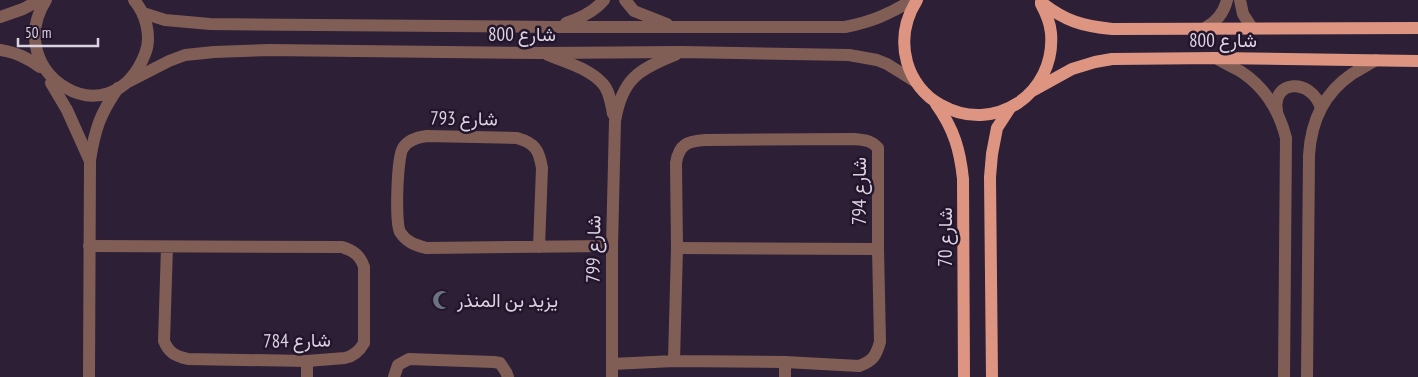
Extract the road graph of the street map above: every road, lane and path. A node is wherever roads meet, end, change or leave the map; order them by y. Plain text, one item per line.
1 (40, 0) edge
2 (46, 0) edge
3 (134, 0) edge
4 (604, 0) edge
5 (625, 0) edge
6 (912, 0) edge
7 (917, 0) edge
8 (1227, 0) edge
9 (1240, 0) edge
10 (1040, 1) edge
11 (143, 13) junction
12 (0, 17) edge
13 (1418, 24) edge
14 (553, 27) junction
15 (679, 27) junction
16 (1205, 28) junction
17 (1252, 28) junction
18 (1384, 28) junction
19 (1418, 28) edge
20 (0, 50) edge
21 (682, 52) junction
22 (541, 53) junction
23 (1216, 58) junction
24 (1376, 60) junction
25 (1418, 61) edge
26 (40, 67) junction
27 (49, 79) junction
28 (916, 82) junction
29 (123, 85) junction
30 (1034, 90) junction
31 (935, 102) junction
32 (1010, 108) junction
33 (1320, 108) junction
34 (1277, 112) junction
35 (615, 121) junction
36 (90, 160) junction
37 (89, 246) junction
38 (612, 246) junction
39 (167, 247) junction
40 (539, 247) junction
41 (677, 248) junction
42 (878, 249) junction
43 (307, 361) junction
44 (674, 361) junction
45 (89, 362) junction
46 (785, 362) junction
47 (612, 371) edge
48 (81, 377) edge
49 (89, 377) edge
50 (307, 377) edge
51 (394, 377) edge
52 (508, 377) edge
53 (785, 377) edge
54 (964, 377) edge
55 (992, 377) edge
56 (1284, 377) edge
57 (1307, 377) edge

1 - 12 street
2 - 26 street
3 - 11 street
4 - 14 street
5 - 15 street
6 - 15 street, شارع 800
7 - 28 main road
8 - 16 street
9 - 17 street
10 - 16 main road, شارع 800
10 - 30 main road
11 - 14 street, شارع 800
11 - 29 street
13 - 18 street
14 - 15 street, شارع 800
16 - 17 main road, شارع 800
17 - 18 main road, شارع 800
18 - 19 main road, شارع 800
20 - 26 street
21 - 22 street, شارع 800
21 - 28 street, شارع 800
21 - 35 street, شارع 799
22 - 29 street, شارع 800
22 - 35 street, شارع 799
23 - 24 main road, شارع 800
23 - 30 main road, شارع 800
23 - 34 street
24 - 25 main road, شارع 800
24 - 33 street
26 - 27 street
27 - 29 street, شارع 800
27 - 36 street
28 - 31 main road
29 - 36 street
30 - 32 main road, شارع 800
31 - 32 main road
31 - 54 main road, شارع 70
32 - 55 main road
33 - 34 street
33 - 57 street
34 - 56 street
35 - 38 street, شارع 799
36 - 37 street
37 - 39 street, شارع 784
37 - 45 street
38 - 40 street, شارع 793
38 - 47 street, شارع 799
39 - 43 street, شارع 784
39 - 43 street, شارع 784
40 - 40 street, شارع 793
41 - 42 street
41 - 42 street, شارع 794
41 - 44 street, شارع 794
42 - 46 street, شارع 794
43 - 50 street
44 - 46 street, شارع 794
44 - 47 street, شارع 794
45 - 48 street
45 - 49 street
46 - 53 street
51 - 52 street

